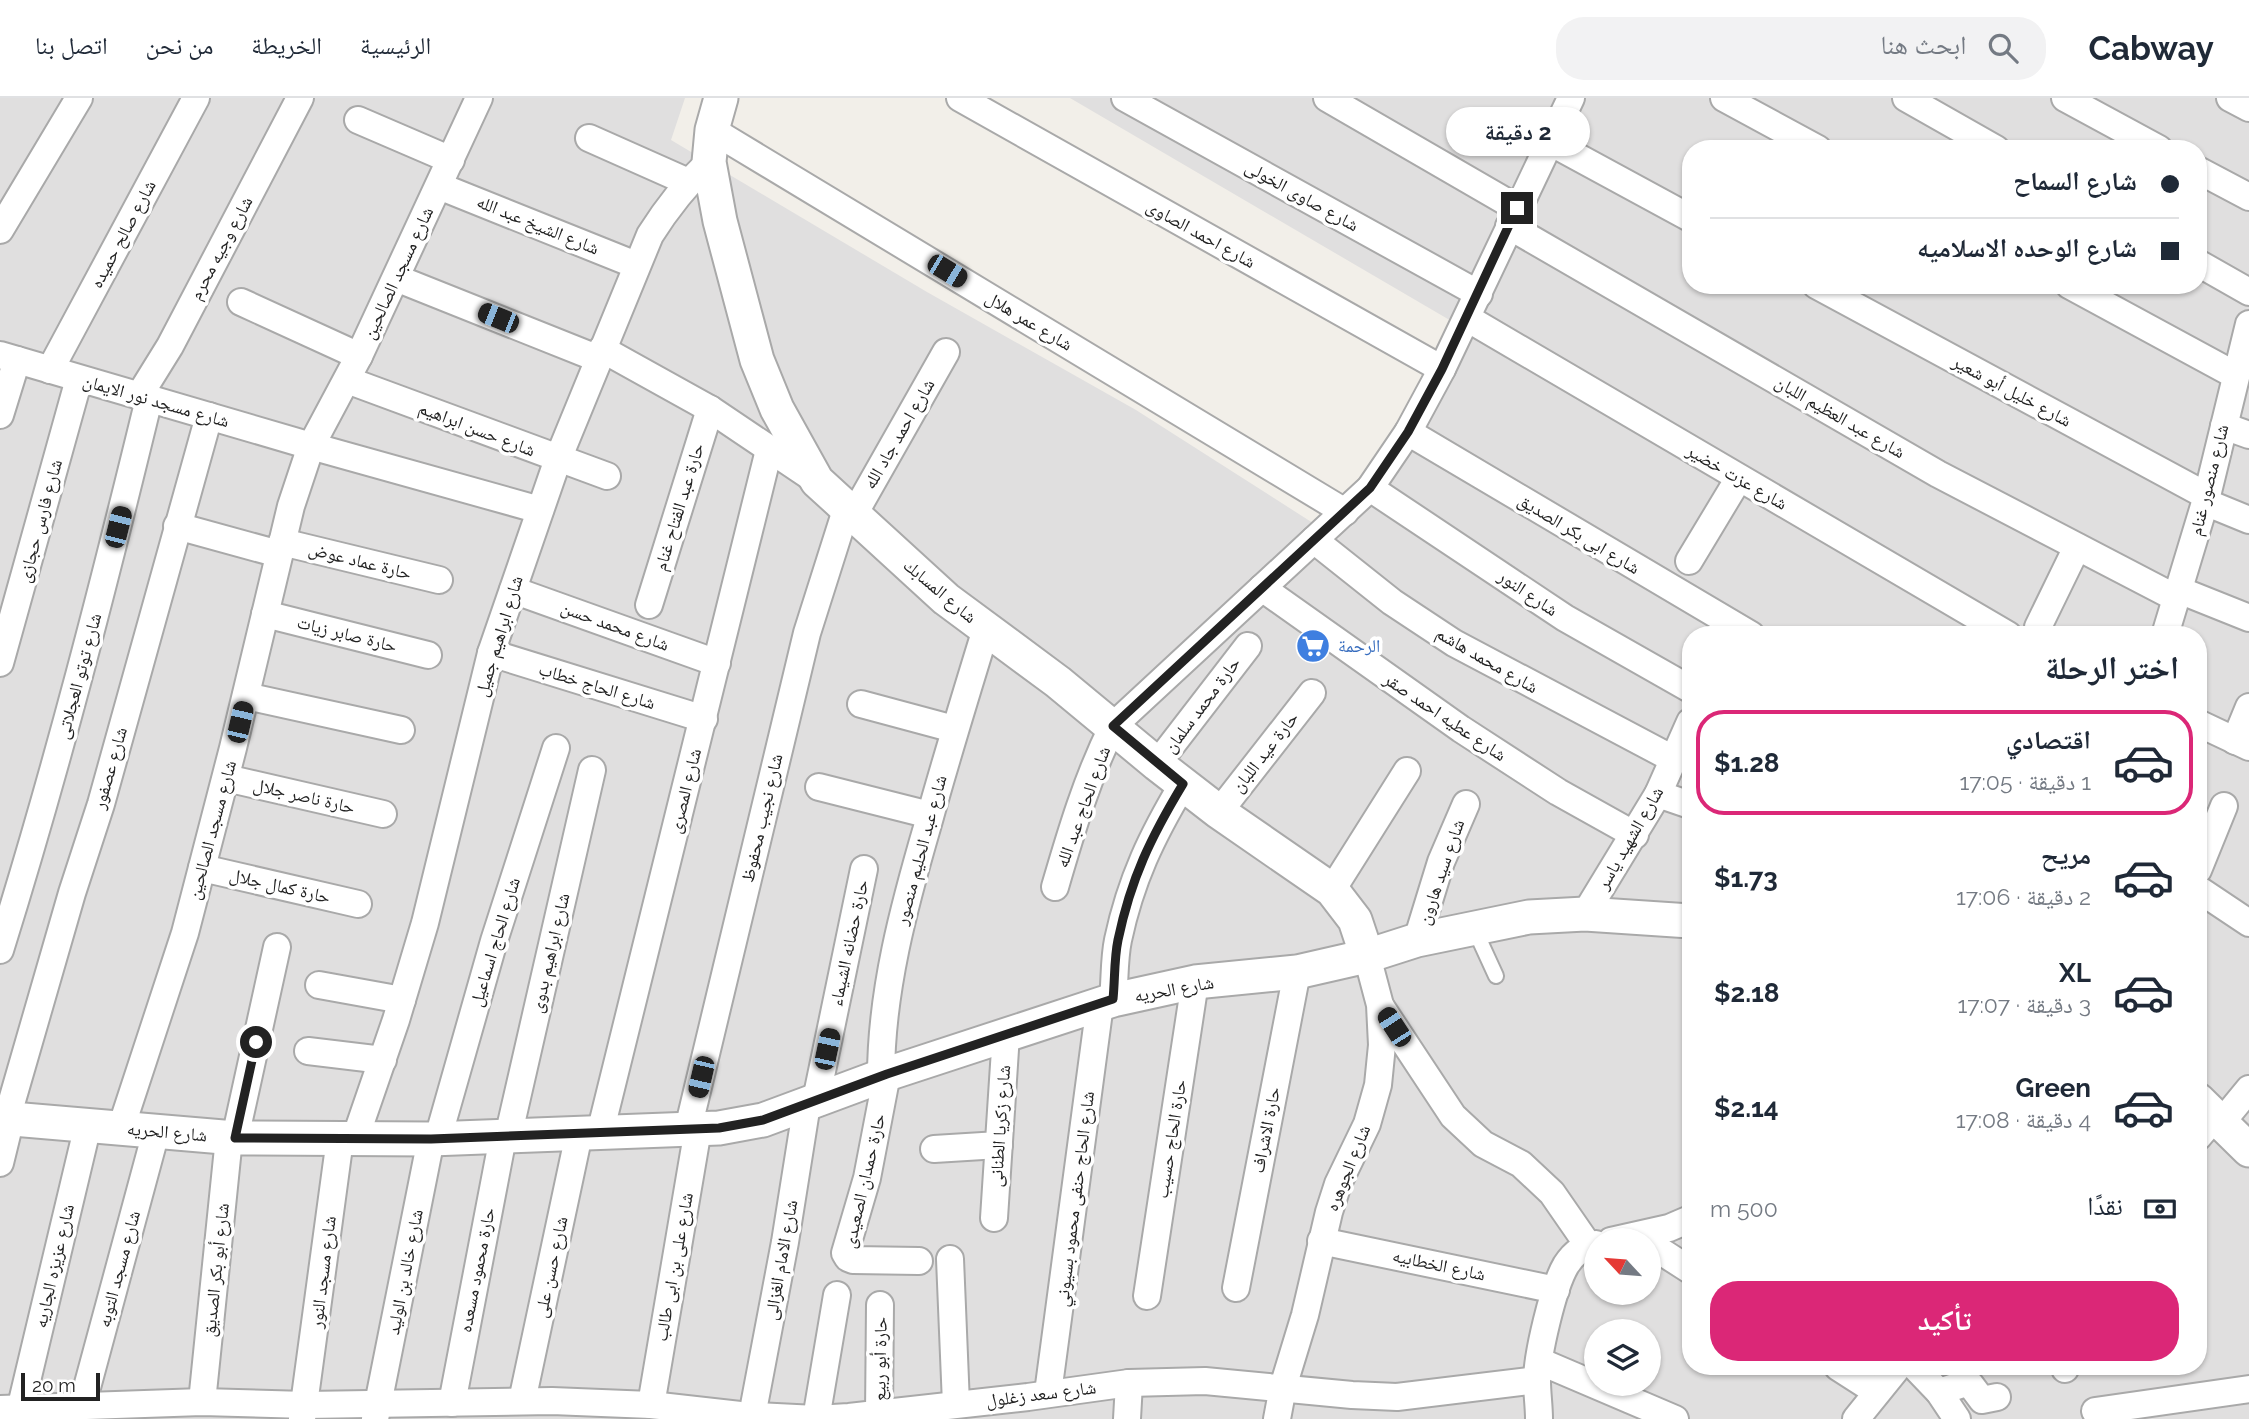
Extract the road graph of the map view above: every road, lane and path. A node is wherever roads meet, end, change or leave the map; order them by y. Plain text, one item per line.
1 (79, 98) edge
2 (197, 98) edge
3 (300, 98) edge
4 (479, 98) edge
5 (721, 98) edge
6 (960, 98) edge
7 (1125, 98) edge
8 (1327, 98) edge
9 (1724, 98) edge
10 (1906, 98) edge
11 (2065, 98) edge
12 (2230, 98) edge
13 (1564, 100) edge
14 (2249, 108) edge
15 (358, 120) dead end
16 (712, 130) junction
17 (589, 138) dead end
18 (1801, 140) edge
19 (1980, 140) edge
20 (2142, 140) edge
21 (1550, 142) junction
22 (451, 160) junction
23 (698, 172) junction
24 (2207, 175) edge
25 (439, 186) junction
26 (2249, 197) edge
27 (1682, 214) edge
28 (1513, 217) junction
29 (0, 230) edge
30 (636, 265) junction
31 (2207, 268) edge
32 (396, 278) junction
33 (2249, 292) edge
34 (1479, 294) junction
35 (1832, 294) edge
36 (2086, 294) edge
37 (241, 302) dead end
38 (1466, 318) junction
39 (2248, 332) edge
40 (946, 352) dead end
41 (601, 354) junction
42 (359, 356) junction
43 (9, 357) edge
44 (1442, 369) junction
45 (50, 370) junction
46 (2235, 375) junction
47 (79, 379) junction
48 (347, 380) junction
49 (144, 397) junction
50 (710, 409) junction
51 (0, 415) edge
52 (209, 416) junction
53 (2224, 426) junction
54 (1408, 432) junction
55 (2249, 435) edge
56 (311, 446) junction
57 (769, 450) junction
58 (558, 459) junction
59 (607, 476) dead end
60 (1739, 478) junction
61 (817, 481) junction
62 (1370, 488) junction
63 (2206, 499) junction
64 (540, 510) junction
65 (1345, 512) junction
66 (849, 513) junction
67 (2249, 520) edge
68 (177, 526) junction
69 (1314, 540) junction
70 (2077, 547) junction
71 (281, 548) junction
72 (1689, 561) dead end
73 (439, 580) dead end
74 (1262, 588) junction
75 (513, 590) junction
76 (2178, 594) junction
77 (649, 605) dead end
78 (265, 614) junction
79 (2249, 618) edge
80 (1730, 626) edge
81 (1993, 626) edge
82 (2038, 626) edge
83 (2168, 626) edge
84 (986, 629) junction
85 (1248, 646) dead end
86 (491, 653) junction
87 (428, 655) dead end
88 (0, 663) edge
89 (717, 663) junction
90 (1682, 684) edge
91 (1312, 693) dead end
92 (246, 695) junction
93 (861, 704) dead end
94 (2249, 706) edge
95 (704, 719) junction
96 (1113, 726) junction
97 (2207, 727) edge
98 (954, 729) junction
99 (401, 730) dead end
100 (2242, 744) edge
101 (556, 748) dead end
102 (1680, 754) edge
103 (1157, 764) junction
104 (592, 770) dead end
105 (1407, 771) dead end
106 (226, 778) junction
107 (1183, 784) junction
108 (818, 787) dead end
109 (1658, 794) junction
110 (1682, 802) edge
111 (1466, 804) dead end
112 (2224, 806) dead end
113 (1219, 812) junction
114 (383, 814) dead end
115 (930, 815) junction
116 (1635, 835) junction
117 (2207, 848) edge
118 (202, 868) junction
119 (864, 869) dead end
120 (1055, 887) dead end
121 (1332, 890) junction
122 (2207, 895) edge
123 (358, 904) dead end
124 (1585, 914) junction
125 (1682, 921) edge
126 (2249, 923) edge
127 (1474, 928) junction
128 (1418, 940) junction
129 (277, 947) dead end
130 (0, 950) edge
131 (1367, 956) junction
132 (1297, 972) junction
133 (1496, 976) dead end
134 (1195, 982) junction
135 (319, 985) dead end
136 (402, 1000) junction
137 (1106, 1002) junction
138 (1380, 1005) junction
139 (1006, 1034) junction
140 (308, 1051) dead end
141 (383, 1060) junction
142 (884, 1075) junction
143 (2249, 1089) edge
144 (812, 1102) junction
145 (6, 1118) edge
146 (2208, 1119) edge
147 (88, 1125) junction
148 (121, 1128) junction
149 (693, 1129) junction
150 (156, 1132) junction
151 (590, 1133) junction
152 (505, 1137) junction
153 (232, 1138) junction
154 (348, 1139) junction
155 (435, 1139) junction
156 (999, 1145) junction
157 (934, 1149) dead end
158 (2249, 1150) edge
159 (0, 1163) edge
160 (994, 1218) dead end
161 (1682, 1222) edge
162 (1584, 1228) edge
163 (1661, 1232) edge
164 (1321, 1241) junction
165 (1584, 1249) edge
166 (1661, 1251) edge
167 (950, 1258) dead end
168 (919, 1261) dead end
169 (1682, 1265) edge
170 (1236, 1288) dead end
171 (1556, 1290) junction
172 (837, 1295) dead end
173 (1147, 1296) dead end
174 (880, 1305) dead end
175 (1538, 1370) junction
176 (1850, 1375) edge
177 (1891, 1375) edge
178 (1923, 1375) edge
179 (1129, 1383) junction
180 (1283, 1387) junction
181 (2249, 1389) edge
182 (1877, 1392) junction
183 (1939, 1392) junction
184 (1997, 1397) dead end
185 (522, 1401) junction
186 (1035, 1403) edge
187 (82, 1406) junction
188 (10, 1407) edge
189 (1410, 1407) edge
190 (211, 1408) edge
191 (456, 1408) edge
192 (550, 1410) edge
193 (941, 1410) edge
194 (667, 1411) edge
195 (2095, 1411) dead end
196 (130, 1412) edge
197 (304, 1412) edge
198 (377, 1412) edge
199 (879, 1414) junction
200 (743, 1417) edge
201 (848, 1418) edge
202 (816, 1419) edge
203 (1126, 1419) edge
204 (1277, 1419) edge
205 (1539, 1419) edge
206 (1675, 1419) edge
207 (1857, 1419) edge
208 (1957, 1419) edge

1 - 29 street
2 - 45 street, شارع صالح حميده
3 - 49 street, شارع وجيه محرم
4 - 22 street, شارع مسجد الصالحين
5 - 16 street, شارع المسابك
6 - 44 street, شارع احمد الصاوى
7 - 34 street, شارع صاوى الخولى
8 - 28 street, شارع عبد العظيم اللبان
9 - 18 street
10 - 19 street
11 - 20 street
12 - 14 street
13 - 21 street
15 - 22 street
16 - 23 street, شارع المسابك
16 - 65 street, شارع عمر هلال
17 - 23 street
21 - 27 street
21 - 28 street
22 - 25 street, شارع مسجد الصالحين
23 - 30 street, شارع ابراهيم جميل
23 - 61 street, شارع المسابك
24 - 26 street
25 - 30 street, شارع الشيخ عبد الله
25 - 32 street, شارع مسجد الصالحين
28 - 34 street
28 - 70 street, شارع عبد العظيم اللبان
30 - 41 street, شارع ابراهيم جميل
31 - 33 street
32 - 41 street
32 - 42 street, شارع مسجد الصالحين
34 - 38 street
35 - 63 street, شارع خليل أبو شعير
36 - 46 street
37 - 42 street
38 - 44 street
38 - 60 street, شارع عزت خضير
39 - 46 street, شارع منصور غنام
40 - 66 street, شارع احمد جاد الله
41 - 50 street
41 - 58 street, شارع ابراهيم جميل
42 - 48 street, شارع مسجد الصالحين
43 - 45 street, شارع مسجد نور الايمان
43 - 51 street
44 - 54 street
45 - 47 street, شارع مسجد نور الايمان
46 - 53 street, شارع منصور غنام
47 - 49 street, شارع مسجد نور الايمان
47 - 88 street, شارع فارس حجازى
48 - 56 street, شارع مسجد الصالحين
48 - 58 street, شارع حسن ابراهيم
49 - 52 street, شارع مسجد نور الايمان
49 - 130 street, شارع توتو العجلاتى
50 - 57 street
50 - 77 street, حارة عبد الفتاح غنام
52 - 56 street, شارع مسجد نور الايمان
52 - 68 street, شارع عصفور
53 - 55 street
53 - 63 street, شارع منصور غنام
54 - 62 street
54 - 80 street, شارع ابى بكر الصديق
56 - 64 street
56 - 71 street, شارع مسجد الصالحين
57 - 61 street
57 - 89 street, شارع المصرى
58 - 59 street, شارع حسن ابراهيم
58 - 64 street, شارع ابراهيم جميل
60 - 72 street
60 - 81 street, شارع عزت خضير
61 - 66 street, شارع المسابك
62 - 65 street
62 - 90 street, شارع النور
63 - 67 street, شارع خليل أبو شعير
63 - 76 street, شارع منصور غنام
64 - 75 street, شارع ابراهيم جميل
65 - 69 street
66 - 84 street, شارع المسابك
66 - 149 street, شارع نجيب محفوظ
68 - 71 street, حارة عماد عوض
68 - 145 street, شارع عصفور
69 - 74 street
69 - 102 street, شارع محمد هاشم
70 - 76 street, شارع عبد العظيم اللبان
70 - 82 street
71 - 73 street, حارة عماد عوض
71 - 78 street, شارع مسجد الصالحين
74 - 96 street
74 - 116 street, شارع عطيه احمد صقر
75 - 86 street, شارع ابراهيم جميل
75 - 89 street, شارع محمد حسن
76 - 79 street
76 - 83 street, شارع منصور غنام
78 - 87 street, حارة صابر زيات
78 - 92 street, شارع مسجد الصالحين
84 - 96 street, شارع المسابك
84 - 98 street, شارع عبد الحليم منصور
85 - 103 street, حارة محمد سلمان
86 - 95 street, شارع الحاج خطاب
86 - 136 street, شارع ابراهيم جميل
89 - 95 street, شارع المصرى
91 - 113 street, حارة عيد اللبان
92 - 99 street
92 - 106 street, شارع مسجد الصالحين
93 - 98 street
94 - 100 street
95 - 151 street, شارع المصرى
96 - 103 street, شارع المسابك
96 - 120 street, شارع الحاج عبد الله
97 - 100 street
98 - 115 street, شارع عبد الحليم منصور
101 - 155 street, شارع الحاج اسماعيل
102 - 109 street, شارع الشهيد ياسر
103 - 107 street, شارع المسابك
104 - 152 street, شارع ابراهيم بدوى
105 - 121 street
106 - 114 street, حارة ناصر جلال
106 - 118 street, شارع مسجد الصالحين
107 - 113 street, شارع المسابك
107 - 137 street, شارع الحاج حنفى محمود بسيوني
108 - 115 street
109 - 110 street
109 - 116 street, شارع الشهيد ياسر
111 - 128 street, شارع سيد هارون
112 - 117 street
113 - 121 street, شارع المسابك
115 - 142 street, شارع عبد الحليم منصور
116 - 124 street, شارع الشهيد ياسر
118 - 123 street, حارة كمال جلال
118 - 148 street, شارع مسجد الصالحين
119 - 144 street, حارة حضانه الشيماء
121 - 131 street, شارع المسابك
122 - 126 street
124 - 125 street, شارع الحريه
124 - 127 street, شارع الحريه
127 - 128 street, شارع الحريه
127 - 133 lane
128 - 131 street, شارع الحريه
129 - 153 street, شارع أبو بكر الصديق
131 - 132 street, شارع الحريه
131 - 138 street, شارع الجوهره
132 - 134 street, شارع الحريه
132 - 170 street, حارة الاشراف
134 - 137 street, شارع الحريه
134 - 173 street, حارة الحاج حسيب
135 - 136 street
136 - 141 street, شارع ابراهيم جميل
137 - 139 street, شارع الحريه
137 - 186 street, شارع الحاج حنفى محمود بسيوني
138 - 162 street
138 - 164 street, شارع الجوهره
139 - 142 street, شارع الحريه
139 - 156 street, شارع زكريا الطنانى
140 - 141 street
141 - 154 street, شارع ابراهيم جميل
142 - 144 street, شارع الحريه
142 - 168 street, حارة حمدان الصعيدى
143 - 146 street
144 - 149 street, شارع الحريه
144 - 200 street, شارع الامام الغزالى
145 - 147 street, شارع الحريه
145 - 159 street, شارع عصفور
146 - 158 street
147 - 148 street, شارع الحريه
147 - 188 street, شارع عزيزه الجاريه
148 - 150 street, شارع الحريه
149 - 151 street, شارع الحريه
149 - 194 street, شارع على بن ابى طالب
150 - 153 street, شارع الحريه
150 - 187 street, شارع مسجد التوبه
151 - 152 street, شارع الحريه
151 - 185 street, شارع حسن على
152 - 155 street, شارع الحريه
152 - 191 street, حارة محمود مسعده
153 - 154 street, شارع الحريه
153 - 190 street, شارع أبو بكر الصديق
154 - 155 street, شارع الحريه
154 - 197 street, شارع مسجد النور
155 - 198 street, شارع خالد بن الوليد
156 - 157 street
156 - 160 street, شارع زكريا الطنانى
161 - 163 street
164 - 171 street, شارع الخطابيه
164 - 180 street, شارع الجوهره
165 - 171 street
166 - 169 street
167 - 193 street
171 - 175 street
172 - 202 street
174 - 199 street, حارة أبو ربيع
175 - 189 street, شارع سعد زغلول
175 - 205 street
175 - 206 street
176 - 182 street
177 - 182 street
178 - 183 street
179 - 180 street, شارع سعد زغلول
179 - 186 street, شارع سعد زغلول
179 - 203 street
180 - 189 street, شارع سعد زغلول
180 - 204 street, شارع الجوهره
181 - 195 street
182 - 207 street
183 - 184 street
183 - 208 street
185 - 191 street, شارع سعد زغلول
185 - 192 street, شارع سعد زغلول
186 - 193 street, شارع سعد زغلول
187 - 188 street, شارع سعد زغلول
187 - 196 street, شارع سعد زغلول
190 - 196 street, شارع سعد زغلول
190 - 197 street, شارع سعد زغلول
191 - 198 street, شارع سعد زغلول
192 - 194 street, شارع سعد زغلول
193 - 199 street, شارع سعد زغلول
194 - 200 street, شارع سعد زغلول
197 - 198 street, شارع سعد زغلول
199 - 201 street, شارع سعد زغلول
200 - 202 street, شارع سعد زغلول
201 - 202 street, شارع سعد زغلول

